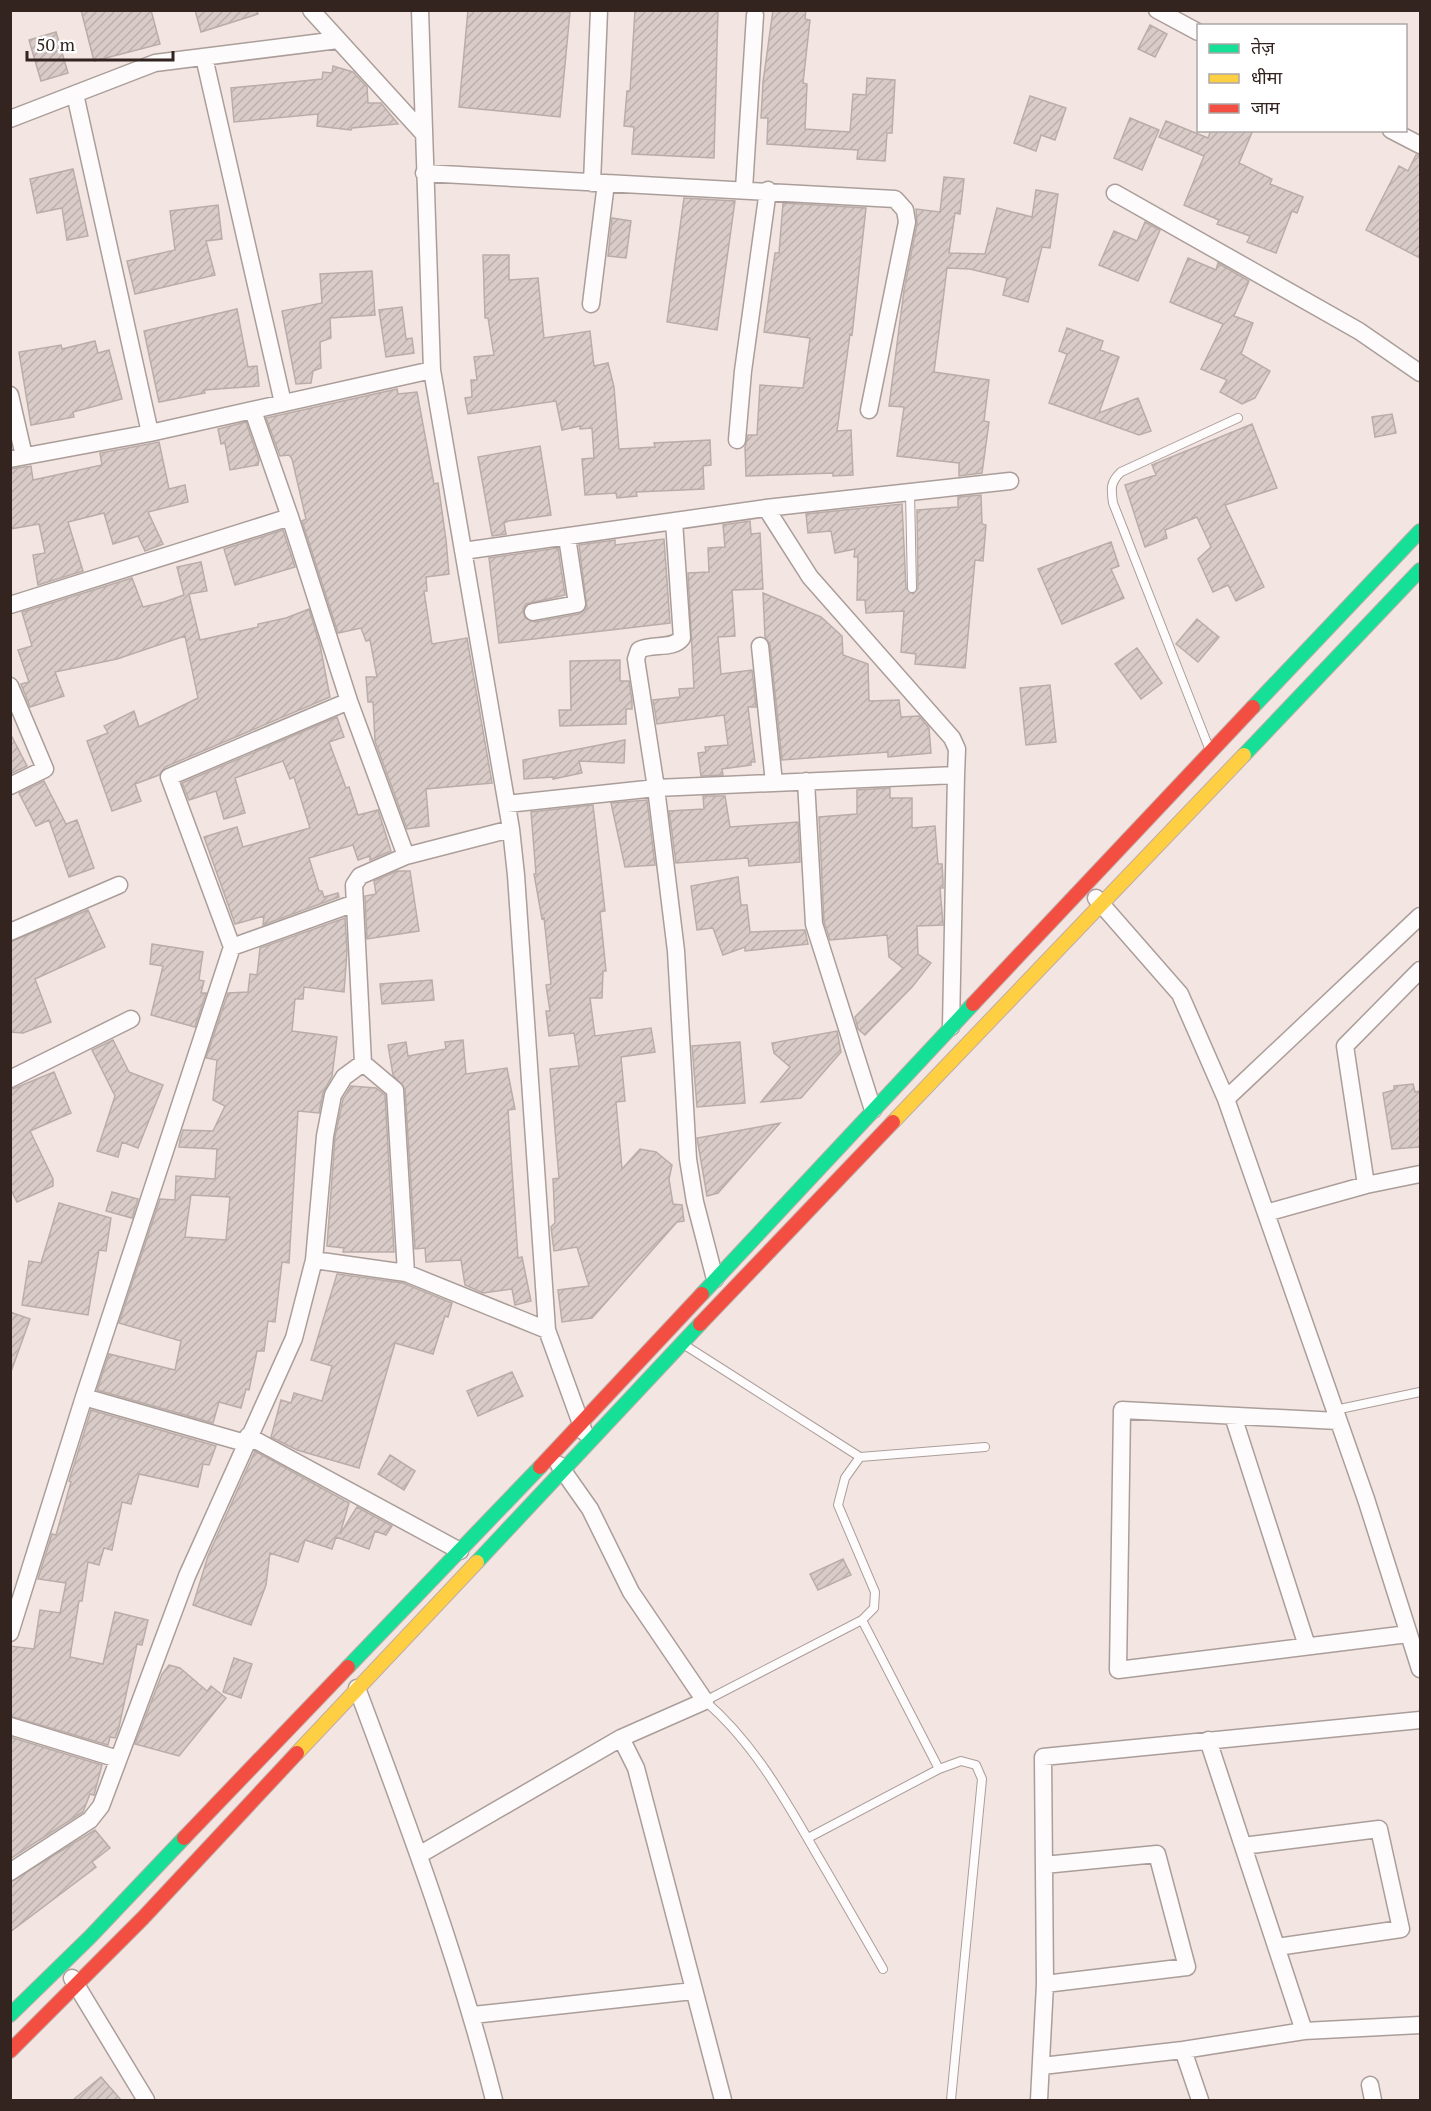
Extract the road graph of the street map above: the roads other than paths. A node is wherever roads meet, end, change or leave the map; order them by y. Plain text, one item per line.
1 (311, 10) edge
2 (420, 10) edge
3 (599, 10) edge
4 (1157, 10) edge
5 (755, 15) dead end
6 (1197, 31) edge
7 (338, 40) junction
8 (204, 57) junction
9 (75, 94) junction
10 (10, 119) edge
11 (1395, 132) edge
12 (424, 134) junction
13 (1420, 145) edge
14 (424, 173) junction
15 (599, 183) junction
16 (744, 189) junction
17 (768, 190) junction
18 (1115, 193) dead end
19 (591, 304) dead end
20 (432, 370) junction
21 (1420, 373) edge
22 (10, 395) edge
23 (283, 403) junction
24 (869, 410) dead end
25 (253, 411) junction
26 (1238, 418) dead end
27 (150, 433) junction
28 (737, 440) dead end
29 (17, 457) edge
30 (1010, 481) dead end
31 (910, 492) junction
32 (766, 508) junction
33 (290, 517) junction
34 (674, 521) junction
35 (1420, 531) edge
36 (567, 537) junction
37 (463, 551) junction
38 (1420, 570) edge
39 (912, 588) dead end
40 (10, 605) edge
41 (534, 612) dead end
42 (760, 646) dead end
43 (10, 686) edge
44 (349, 701) junction
45 (1211, 752) junction
46 (956, 775) junction
47 (806, 781) junction
48 (774, 783) junction
49 (10, 786) edge
50 (656, 788) junction
51 (507, 804) junction
52 (511, 829) junction
53 (406, 856) junction
54 (118, 885) dead end
55 (1084, 885) junction
56 (355, 903) junction
57 (1102, 903) junction
58 (1420, 916) edge
59 (10, 932) edge
60 (232, 947) junction
61 (1420, 970) edge
62 (131, 1019) dead end
63 (951, 1027) junction
64 (363, 1063) junction
65 (10, 1079) edge
66 (1226, 1099) junction
67 (873, 1110) junction
68 (1420, 1174) edge
69 (1366, 1185) junction
70 (1266, 1214) junction
71 (314, 1260) junction
72 (406, 1273) junction
73 (715, 1279) junction
74 (547, 1330) junction
75 (682, 1343) junction
76 (1420, 1392) edge
77 (84, 1397) junction
78 (1233, 1416) junction
79 (1336, 1416) junction
80 (581, 1424) junction
81 (247, 1440) junction
82 (590, 1446) junction
83 (985, 1447) dead end
84 (551, 1455) junction
85 (860, 1457) junction
86 (565, 1471) junction
87 (460, 1551) junction
88 (862, 1620) junction
89 (10, 1633) edge
90 (1408, 1634) junction
91 (1306, 1646) junction
92 (1420, 1669) edge
93 (357, 1688) junction
94 (705, 1701) junction
95 (1420, 1720) edge
96 (10, 1725) edge
97 (621, 1738) junction
98 (1208, 1740) junction
99 (118, 1759) junction
100 (939, 1769) junction
101 (808, 1838) junction
102 (1243, 1846) junction
103 (419, 1855) junction
104 (1044, 1865) junction
105 (10, 1872) edge
106 (1277, 1947) junction
107 (63, 1964) junction
108 (883, 1969) dead end
109 (1045, 1984) junction
110 (78, 1986) junction
111 (693, 1991) junction
112 (10, 2015) edge
113 (472, 2015) junction
114 (1420, 2025) edge
115 (1304, 2031) junction
116 (1183, 2050) junction
117 (10, 2051) edge
118 (1042, 2066) junction
119 (146, 2100) edge
120 (494, 2100) edge
121 (723, 2100) edge
122 (951, 2100) edge
123 (1039, 2100) edge
124 (1200, 2100) edge

1 - 7 street
2 - 12 street
3 - 15 street
4 - 6 street
5 - 16 street
7 - 8 street
7 - 12 street
8 - 9 street
8 - 23 street
9 - 10 street
9 - 27 street
11 - 13 street
12 - 14 street
14 - 15 street
14 - 20 street
15 - 16 street
15 - 19 street
16 - 17 street
17 - 24 street
17 - 28 street
18 - 21 street
20 - 23 street
20 - 37 street
22 - 29 street
23 - 25 street
25 - 27 street
25 - 33 street
26 - 45 lane
27 - 29 street
30 - 31 street
31 - 32 street
31 - 39 lane
32 - 34 street
32 - 46 street
33 - 40 street
33 - 44 street
34 - 36 street
34 - 50 street
35 - 45 main road
36 - 37 street
36 - 41 street
37 - 51 street
38 - 57 main road
42 - 48 street
43 - 49 street
44 - 53 street
44 - 60 street
45 - 55 main road
46 - 47 street
46 - 63 street
47 - 48 street
47 - 67 street
48 - 50 street
50 - 51 street
50 - 73 street
51 - 52 street
52 - 53 street
52 - 74 street
53 - 56 street
54 - 59 street
55 - 57 street
55 - 63 main road
56 - 60 street
56 - 64 street
57 - 66 street
57 - 75 main road
58 - 66 street
60 - 77 street
61 - 69 street
62 - 65 street
63 - 67 main road
64 - 71 street
64 - 72 street
66 - 70 street
67 - 73 main road
68 - 69 street
69 - 70 street
70 - 79 street
71 - 72 street
71 - 81 street
72 - 74 street
73 - 80 main road
74 - 80 street
75 - 82 main road
75 - 85 lane
76 - 79 lane
77 - 81 street
77 - 89 street
78 - 79 street
78 - 91 street
78 - 91 street
79 - 90 street
80 - 82 street
80 - 84 main road
81 - 87 street
81 - 99 street
82 - 86 main road
83 - 85 lane
84 - 86 street
84 - 87 main road
85 - 88 lane
86 - 93 main road
86 - 94 street
87 - 107 main road
88 - 94 lane
88 - 100 lane
90 - 91 street
90 - 92 street
93 - 103 street
93 - 110 main road
94 - 97 street
94 - 101 lane
95 - 98 street
96 - 99 street
97 - 103 street
97 - 111 street
98 - 102 street
98 - 104 street
99 - 105 street
100 - 101 lane
100 - 122 lane
101 - 108 lane
102 - 106 street
102 - 106 street
103 - 113 street
104 - 109 street
104 - 109 street
106 - 115 street
107 - 110 street
107 - 112 main road
109 - 118 street
110 - 117 main road
110 - 119 street
111 - 113 street
111 - 121 street
113 - 120 street
114 - 115 street
115 - 116 street
116 - 118 street
116 - 124 street
118 - 123 street

